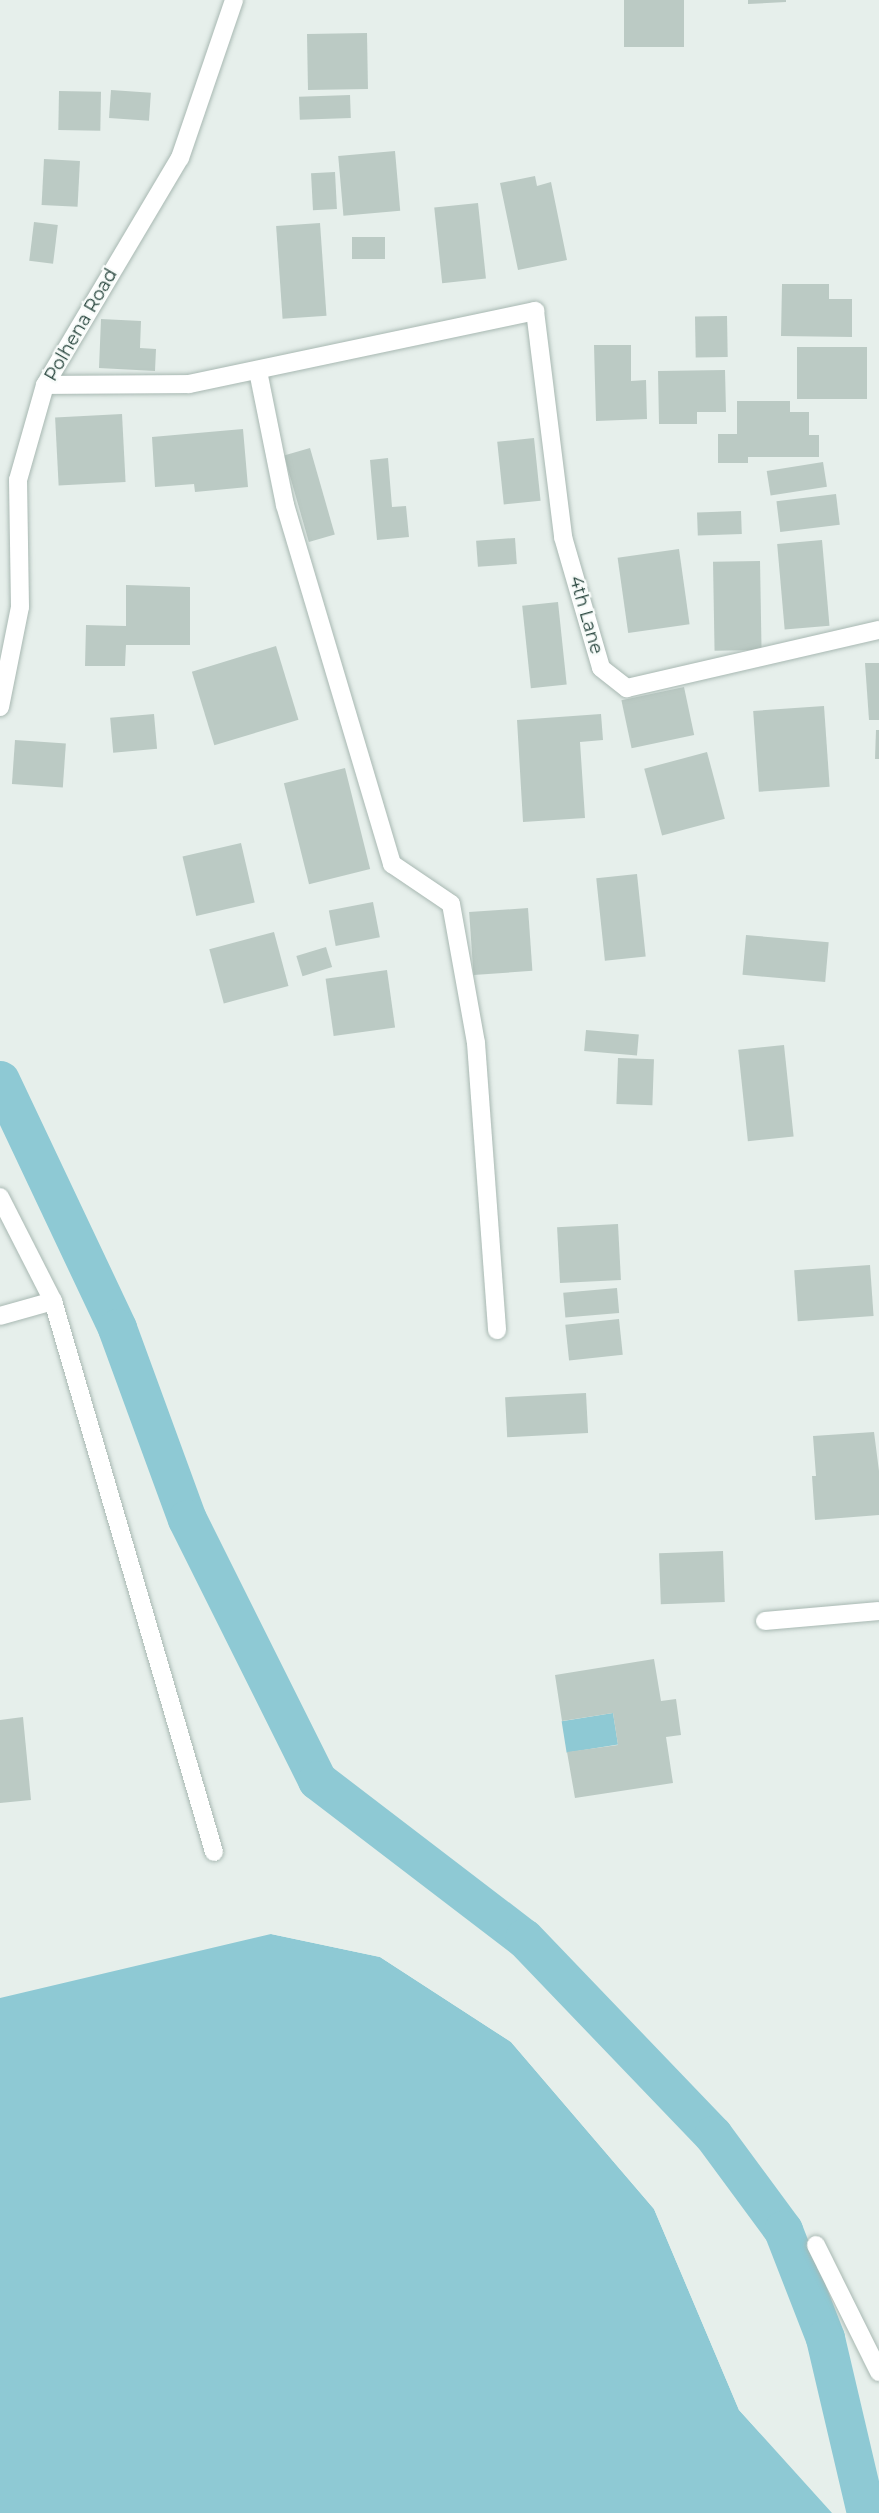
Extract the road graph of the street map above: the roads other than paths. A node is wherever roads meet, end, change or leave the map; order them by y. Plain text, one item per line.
1 (234, 0) edge
2 (258, 371) junction
3 (45, 385) junction
4 (879, 630) edge
5 (0, 707) edge
6 (0, 1197) edge
7 (53, 1301) junction
8 (0, 1316) edge
9 (497, 1330) dead end
10 (879, 1611) edge
11 (765, 1621) dead end
12 (214, 1852) dead end
13 (816, 2245) dead end
14 (879, 2372) edge

1 - 3 street, Polhena Road
2 - 3 street
2 - 4 street, 4th Lane
2 - 9 street
3 - 5 street, Polhena Road
6 - 7 street
7 - 8 street
7 - 12 street
10 - 11 street
13 - 14 street

